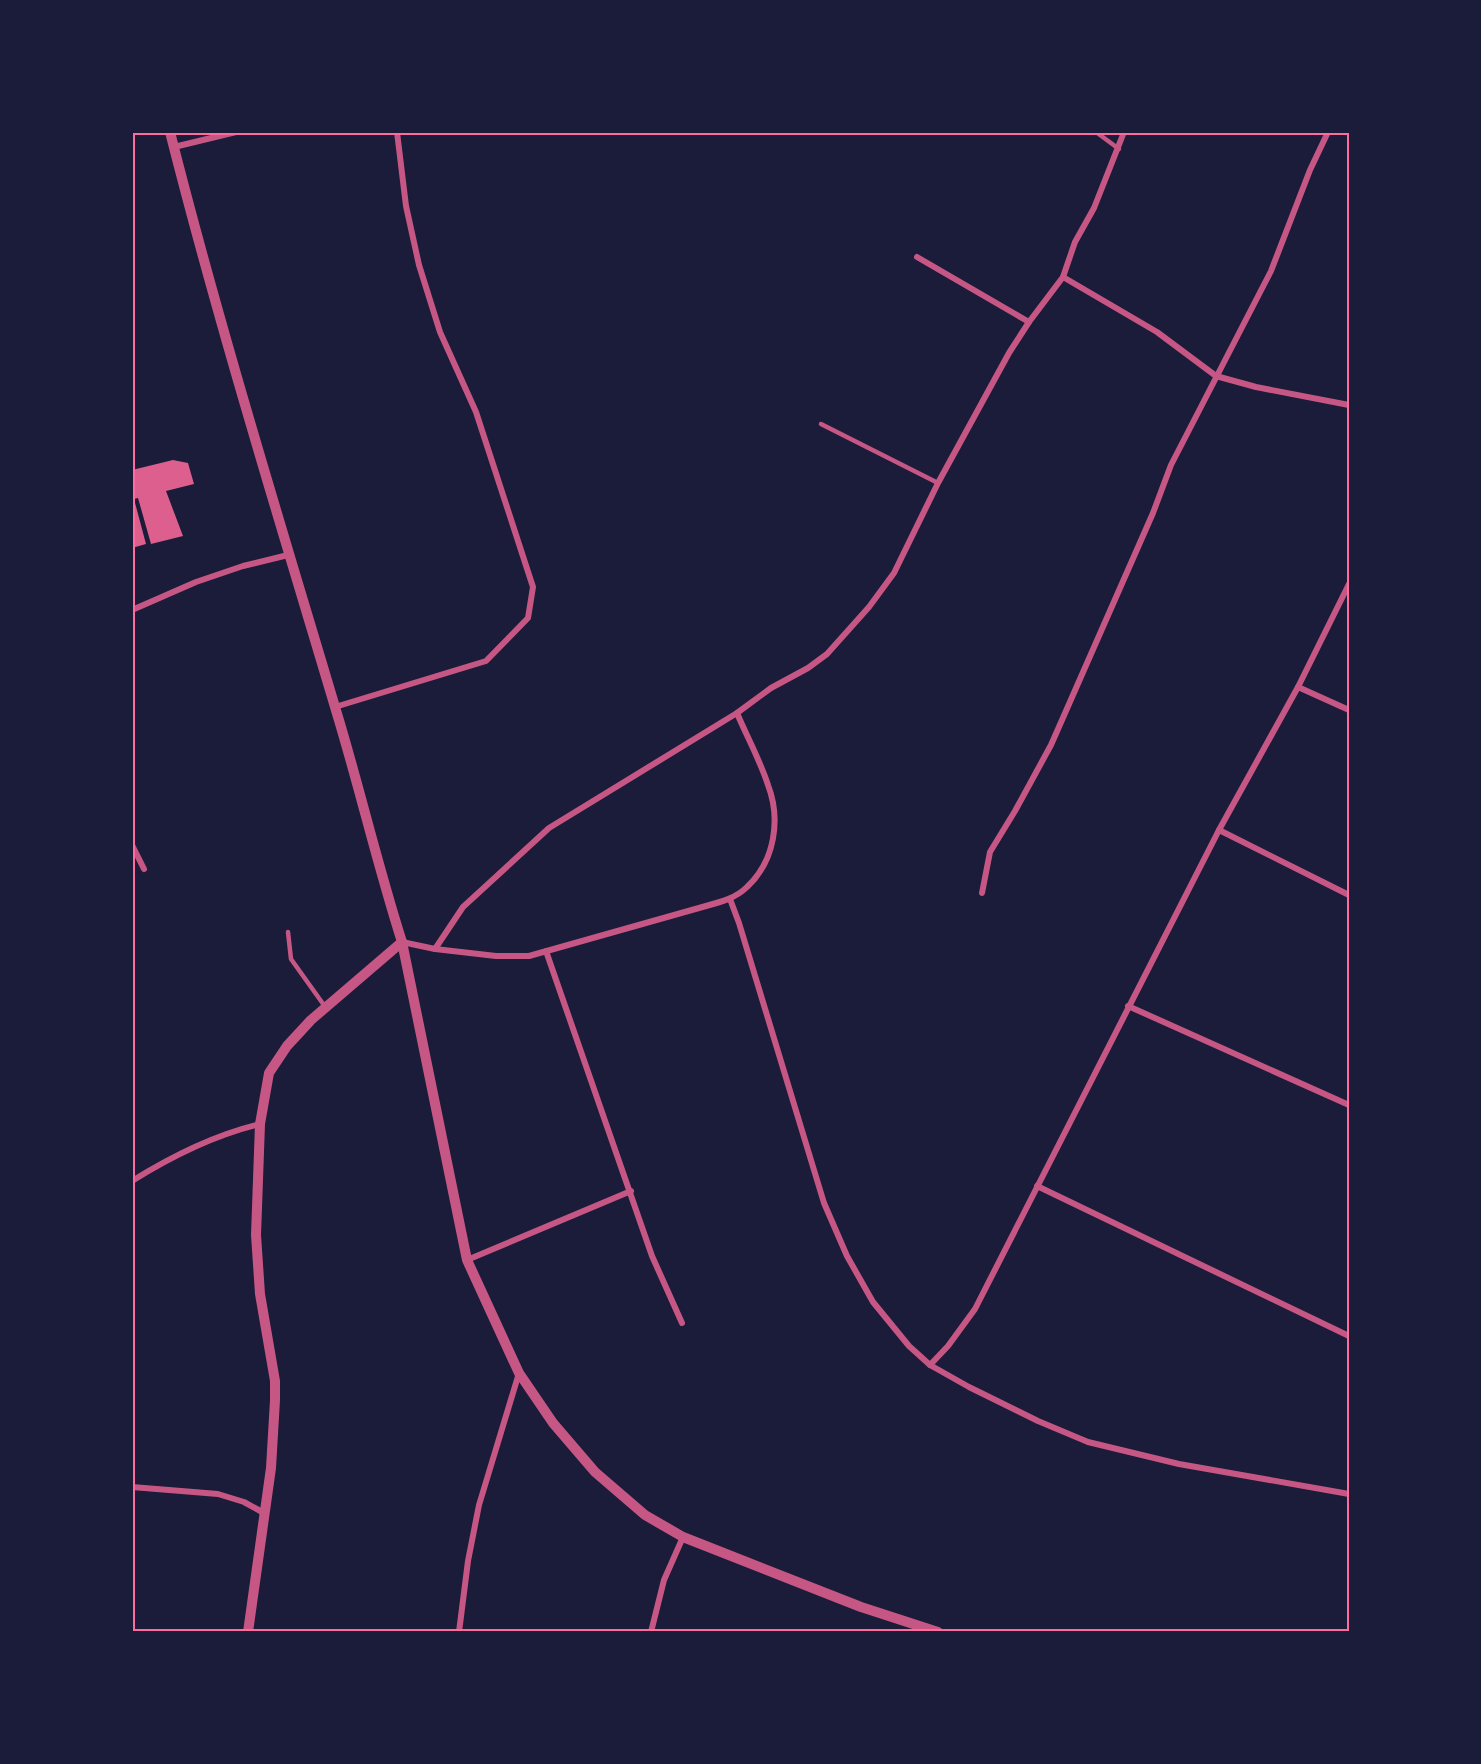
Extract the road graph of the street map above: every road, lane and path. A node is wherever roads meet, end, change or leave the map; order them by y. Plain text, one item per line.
1 (170, 132) edge
2 (236, 132) edge
3 (397, 132) edge
4 (1096, 132) edge
5 (1124, 132) edge
6 (1328, 132) edge
7 (174, 147) junction
8 (1119, 149) junction
9 (917, 257) dead end
10 (1063, 277) junction
11 (1029, 322) junction
12 (1216, 376) junction
13 (1349, 405) edge
14 (821, 424) dead end
15 (938, 483) junction
16 (288, 555) junction
17 (1349, 584) edge
18 (132, 610) edge
19 (1298, 687) junction
20 (335, 707) junction
21 (1349, 710) edge
22 (737, 713) junction
23 (1219, 830) junction
24 (132, 845) edge
25 (144, 869) dead end
26 (982, 893) dead end
27 (1349, 895) edge
28 (730, 899) junction
29 (288, 933) dead end
30 (402, 942) junction
31 (435, 949) junction
32 (546, 951) junction
33 (1128, 1006) junction
34 (326, 1008) junction
35 (1349, 1105) edge
36 (260, 1124) junction
37 (132, 1181) edge
38 (1037, 1186) junction
39 (631, 1191) junction
40 (467, 1260) junction
41 (682, 1323) dead end
42 (1349, 1336) edge
43 (930, 1365) junction
44 (519, 1372) junction
45 (132, 1487) edge
46 (1349, 1494) edge
47 (264, 1512) junction
48 (683, 1537) junction
49 (249, 1632) edge
50 (459, 1632) edge
51 (651, 1632) edge
52 (938, 1632) edge

1 - 7 street
2 - 7 street
3 - 20 street
4 - 8 lane
5 - 8 street
6 - 12 street
7 - 16 street
8 - 10 street
9 - 11 street
10 - 11 street
10 - 12 street
11 - 15 street
12 - 13 street
12 - 26 street
14 - 15 lane
15 - 22 street
16 - 18 street
16 - 20 street
17 - 19 street
19 - 21 street
19 - 23 street
20 - 30 street
22 - 28 street
22 - 31 street
23 - 27 street
23 - 33 street
24 - 25 street
28 - 32 street
28 - 43 street
29 - 34 lane
30 - 31 street
30 - 34 street
30 - 40 street
31 - 32 street
32 - 39 street
33 - 35 street
33 - 38 street
34 - 36 street
36 - 37 street
36 - 47 street
38 - 42 street
38 - 43 street
39 - 40 street
39 - 41 street
40 - 44 street
43 - 46 street
44 - 48 street
44 - 50 street
45 - 47 street
47 - 49 street
48 - 51 street
48 - 52 street

